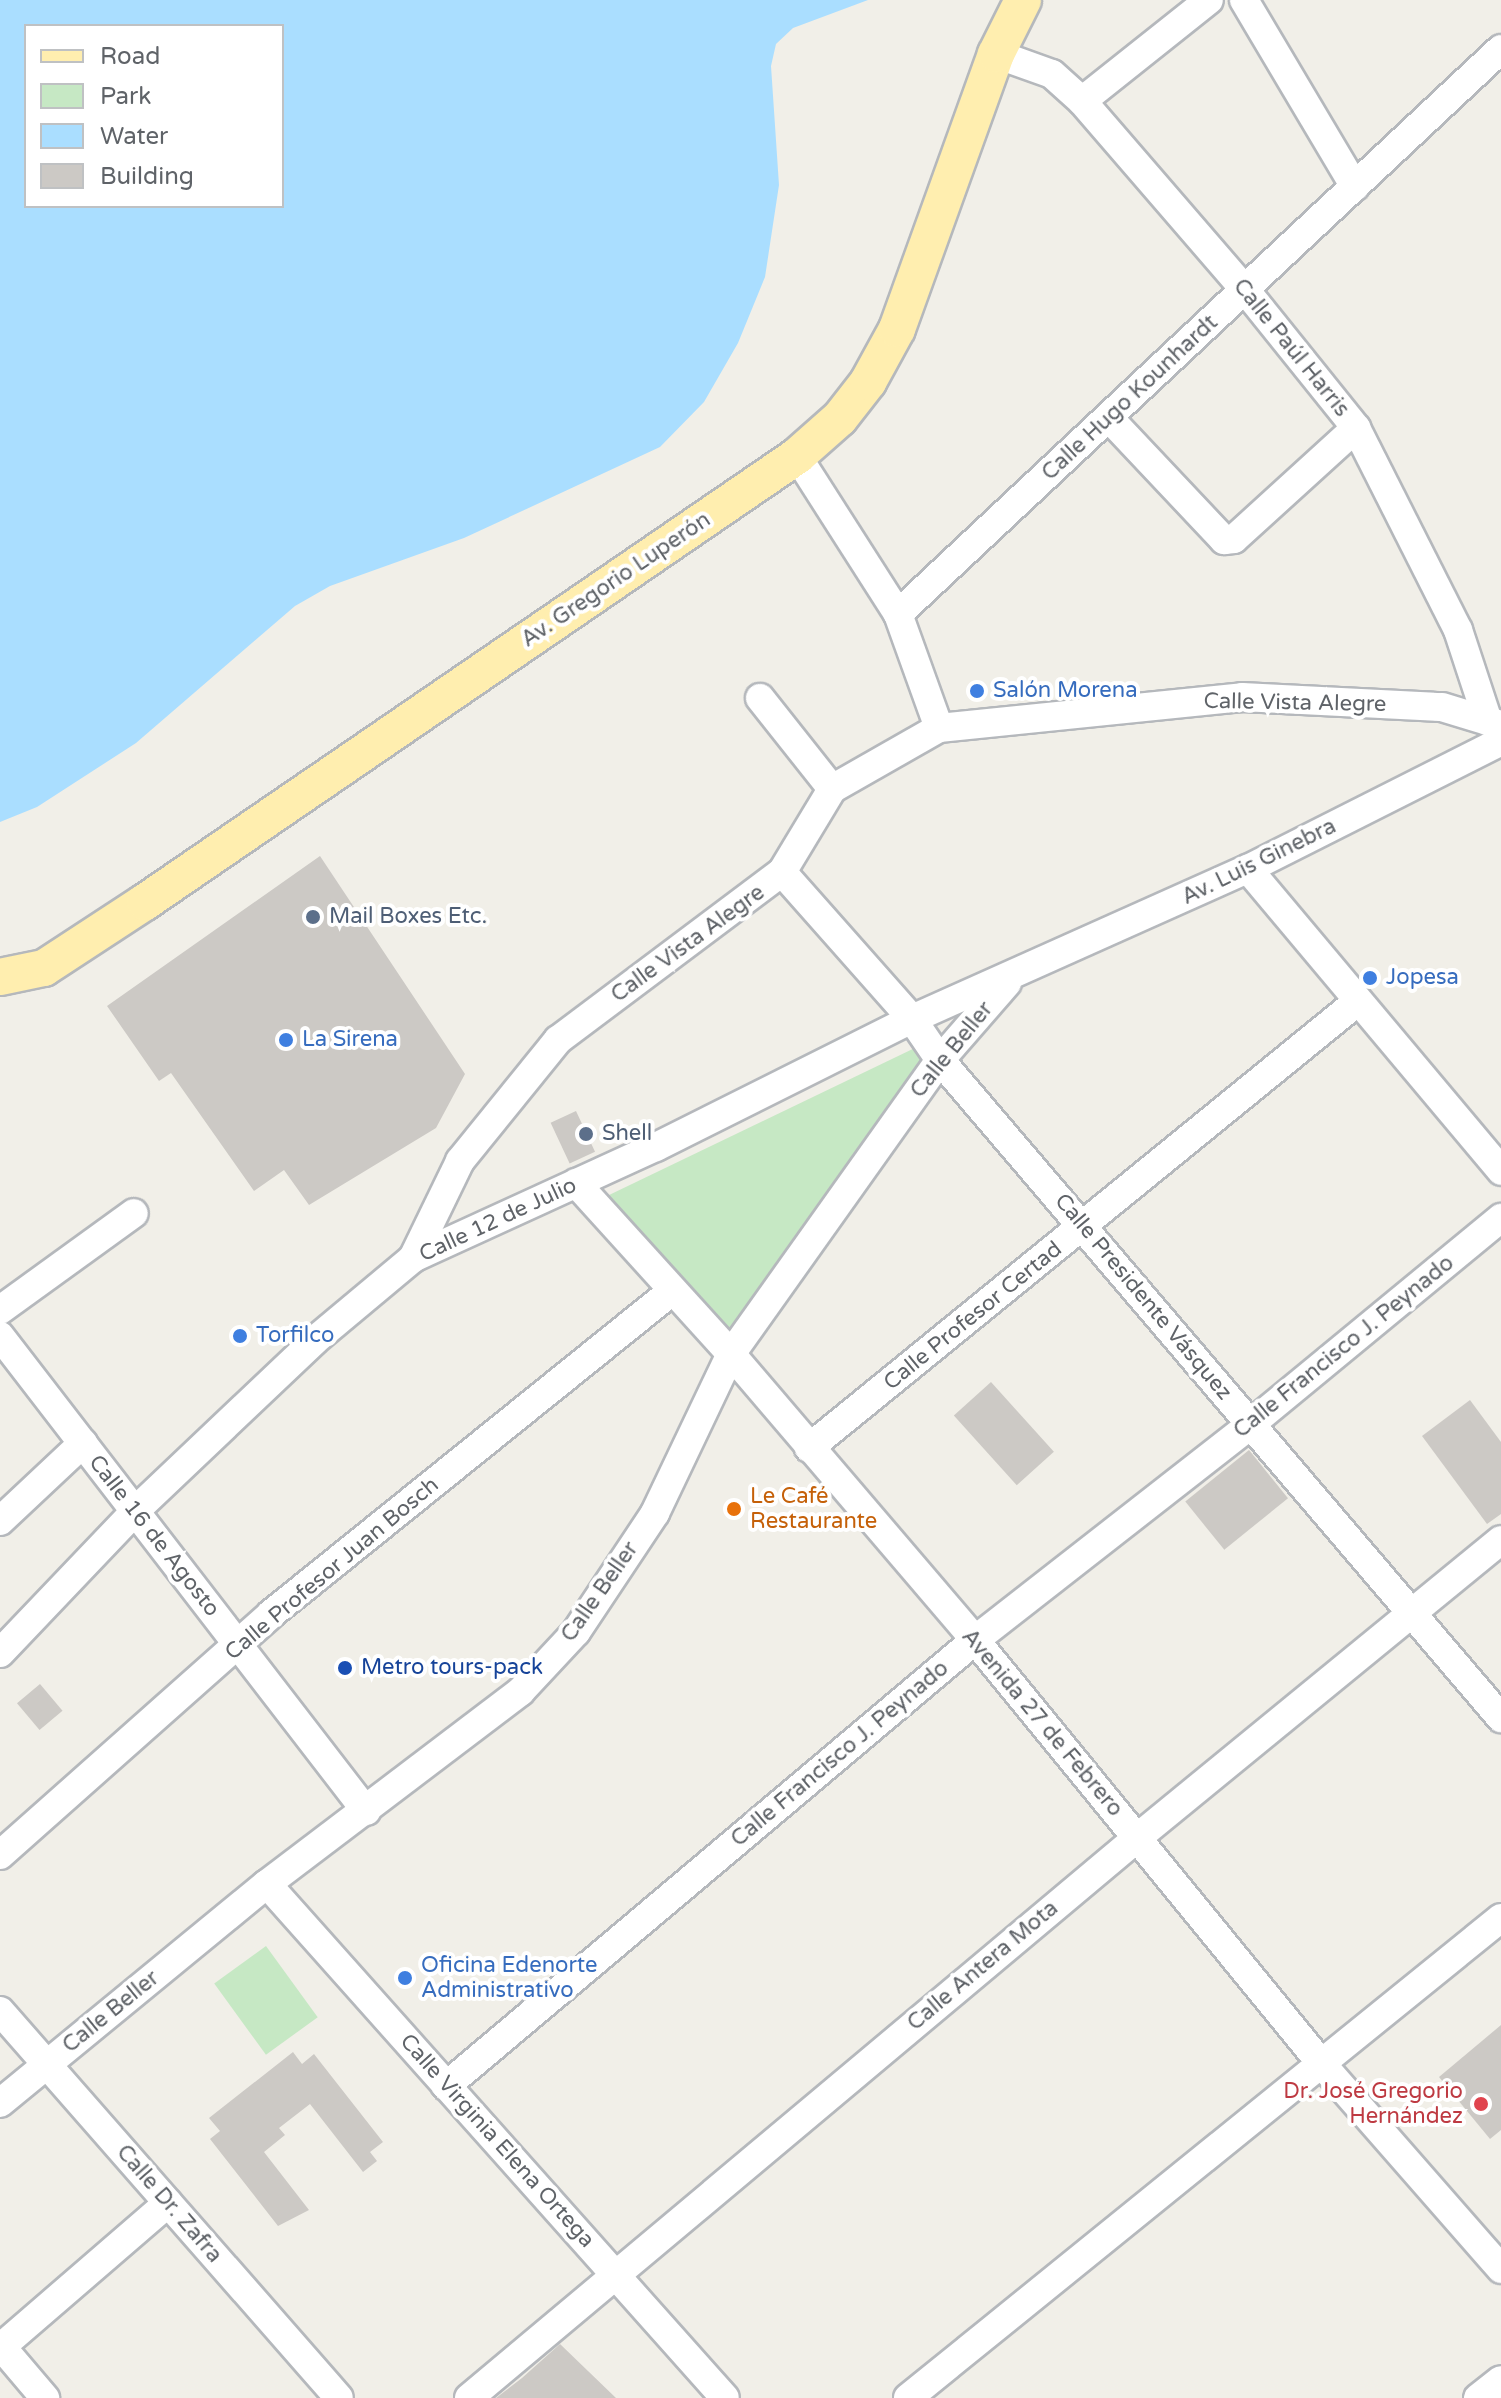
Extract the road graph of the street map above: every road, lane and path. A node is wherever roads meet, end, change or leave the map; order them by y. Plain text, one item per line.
1 (1023, 0) edge
2 (1209, 0) edge
3 (1244, 0) edge
4 (1501, 49) edge
5 (996, 54) junction
6 (1082, 101) junction
7 (1355, 187) junction
8 (1246, 291) junction
9 (1109, 418) junction
10 (1356, 428) junction
11 (797, 456) junction
12 (898, 614) junction
13 (760, 698) dead end
14 (939, 728) junction
15 (1497, 729) edge
16 (832, 789) junction
17 (1248, 869) junction
18 (782, 872) junction
19 (1013, 976) junction
20 (0, 977) edge
21 (1358, 1001) junction
22 (912, 1019) junction
23 (940, 1060) junction
24 (1501, 1171) edge
25 (576, 1183) junction
26 (134, 1213) dead end
27 (1501, 1218) edge
28 (1083, 1227) junction
29 (413, 1258) junction
30 (672, 1291) junction
31 (0, 1310) edge
32 (0, 1336) edge
33 (731, 1354) junction
34 (1251, 1424) junction
35 (83, 1443) junction
36 (809, 1448) junction
37 (135, 1511) junction
38 (0, 1521) edge
39 (1501, 1540) edge
40 (1412, 1613) junction
41 (975, 1640) junction
42 (239, 1647) junction
43 (0, 1653) edge
44 (1501, 1718) edge
45 (366, 1811) junction
46 (1137, 1838) junction
47 (0, 1855) edge
48 (267, 1884) junction
49 (1501, 1918) edge
50 (0, 2011) edge
51 (1320, 2062) junction
52 (47, 2065) junction
53 (446, 2086) junction
54 (0, 2103) edge
55 (168, 2203) junction
56 (1501, 2269) edge
57 (616, 2273) junction
58 (0, 2347) edge
59 (1501, 2380) edge
60 (45, 2398) edge
61 (339, 2398) edge
62 (469, 2398) edge
63 (725, 2398) edge
64 (908, 2398) edge
65 (1478, 2398) edge

1 - 5 main road, Av. Gregorio Luperón
2 - 6 street
3 - 7 street
4 - 7 street, Calle Hugo Kounhardt
5 - 6 street, Calle Paúl Harris
5 - 11 main road, Av. Gregorio Luperón
6 - 8 street, Calle Paúl Harris
7 - 8 street, Calle Hugo Kounhardt
8 - 9 street, Calle Hugo Kounhardt
8 - 10 street, Calle Paúl Harris
9 - 10 street
9 - 12 street, Calle Hugo Kounhardt
10 - 15 street, Calle Paúl Harris
11 - 12 street
11 - 20 main road, Av. Gregorio Luperón
12 - 14 street
13 - 16 street
14 - 15 street, Calle Vista Alegre
14 - 16 street, Calle Vista Alegre
15 - 17 street, Av. Luis Ginebra
16 - 18 street, Calle Vista Alegre
17 - 19 street, Av. Luis Ginebra
17 - 21 street
18 - 22 street
18 - 29 street, Calle Vista Alegre
19 - 22 street, Calle 12 de Julio
19 - 23 street, Calle Beller
21 - 24 street
21 - 28 street, Calle Profesor Certad
22 - 23 street, Calle Presidente Vásquez
22 - 25 street, Calle 12 de Julio
23 - 28 street, Calle Presidente Vásquez
23 - 33 street, Calle Beller
25 - 29 street, Calle 12 de Julio
25 - 30 street, Avenida 27 de Febrero
26 - 31 street
27 - 34 street, Calle Francisco J. Peynado
28 - 34 street, Calle Presidente Vásquez
28 - 36 street, Calle Profesor Certad
29 - 37 street, Calle 12 de Julio
30 - 33 street, Avenida 27 de Febrero
30 - 42 street, Calle Profesor Juan Bosch
32 - 35 street, Calle 16 de Agosto
33 - 36 street, Avenida 27 de Febrero
33 - 45 street, Calle Beller
34 - 40 street, Calle Presidente Vásquez
34 - 41 street, Calle Francisco J. Peynado
35 - 37 street, Calle 16 de Agosto
35 - 38 street
36 - 41 street, Avenida 27 de Febrero
37 - 42 street, Calle 16 de Agosto
37 - 43 street, Calle 12 de Julio
39 - 40 street, Calle Antera Mota
40 - 44 street, Calle Presidente Vásquez
40 - 46 street, Calle Antera Mota
41 - 46 street, Avenida 27 de Febrero
41 - 53 street, Calle Francisco J. Peynado
42 - 45 street, Calle 16 de Agosto
42 - 47 street, Calle Profesor Juan Bosch
45 - 48 street, Calle Beller
46 - 51 street, Avenida 27 de Febrero
46 - 57 street, Calle Antera Mota
48 - 52 street, Calle Beller
48 - 53 street, Calle Virginia Elena Ortega
49 - 51 street
50 - 52 street, Calle Dr. Zafra
51 - 56 street, Avenida 27 de Febrero
51 - 64 street
52 - 54 street, Calle Beller
52 - 55 street, Calle Dr. Zafra
53 - 57 street, Calle Virginia Elena Ortega
55 - 58 street
55 - 61 street, Calle Dr. Zafra
57 - 62 street, Calle Antera Mota
57 - 63 street, Calle Virginia Elena Ortega
58 - 60 street
59 - 65 street

